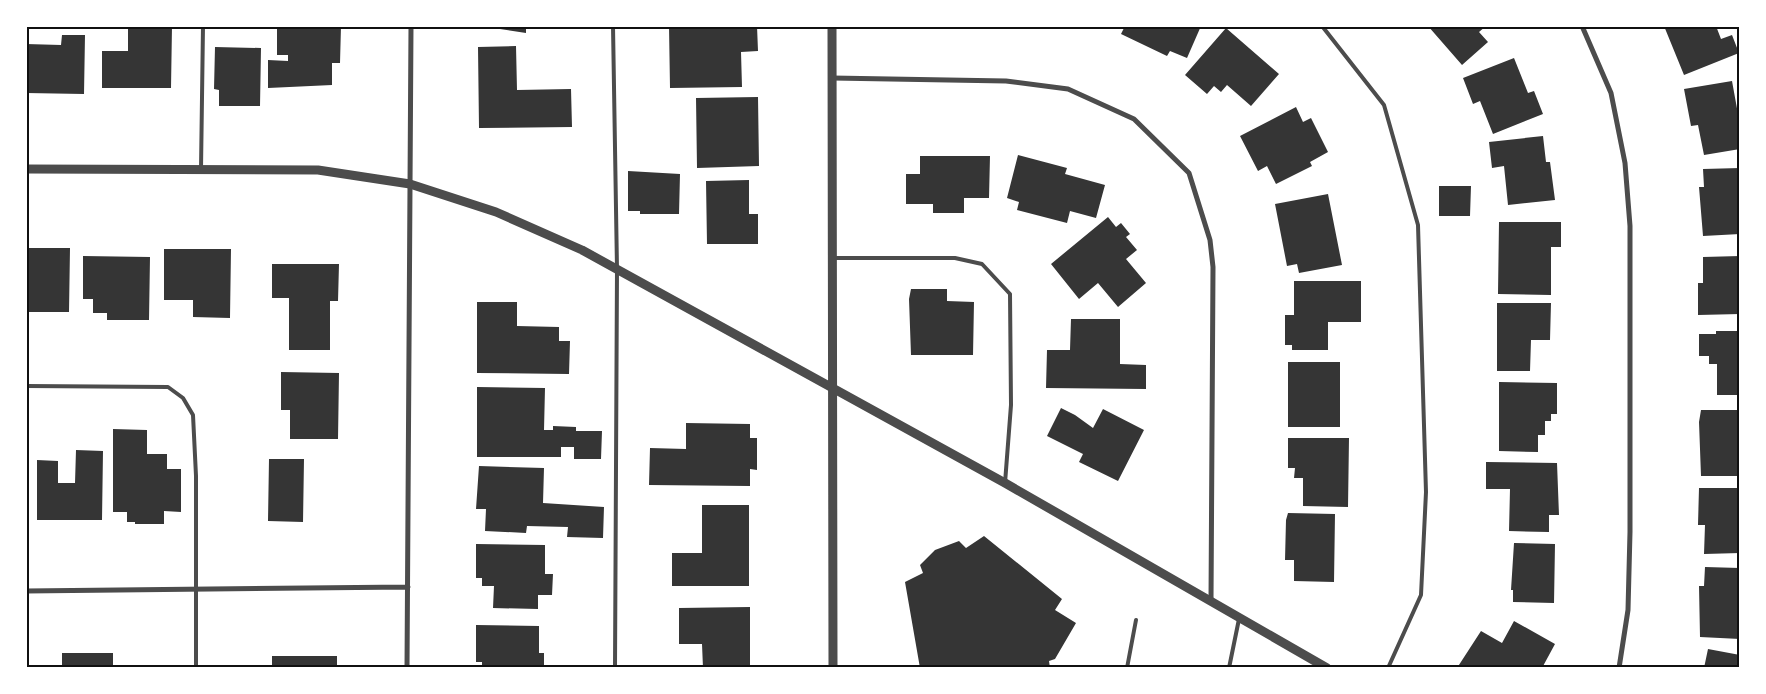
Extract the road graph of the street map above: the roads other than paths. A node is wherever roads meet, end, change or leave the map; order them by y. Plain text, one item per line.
1 (203, 26) edge
2 (411, 26) edge
3 (613, 26) edge
4 (832, 26) edge
5 (1322, 26) edge
6 (1582, 26) edge
7 (832, 78) junction
8 (26, 169) edge
9 (201, 170) junction
10 (410, 184) junction
11 (833, 258) junction
12 (617, 269) junction
13 (26, 386) edge
14 (834, 388) junction
15 (1005, 483) junction
16 (408, 587) junction
17 (196, 589) junction
18 (26, 591) edge
19 (1211, 602) junction
20 (1240, 618) junction
21 (1136, 620) dead end
22 (196, 668) edge
23 (407, 668) edge
24 (615, 668) edge
25 (833, 668) edge
26 (1127, 668) edge
27 (1229, 668) edge
28 (1327, 668) edge
29 (1388, 668) edge
30 (1619, 668) edge

1 - 9 lane
2 - 10 street
3 - 12 lane
4 - 7 street
5 - 29 lane
6 - 30 street
7 - 11 street
7 - 19 street
8 - 9 street
9 - 10 street
10 - 12 street
10 - 16 street
11 - 14 street
11 - 15 lane
12 - 14 street
12 - 24 lane
13 - 17 lane
14 - 15 street
14 - 25 street
15 - 19 street
16 - 17 street
16 - 23 street
17 - 18 street
17 - 22 lane
19 - 20 street
20 - 27 lane
20 - 28 street
21 - 26 lane

